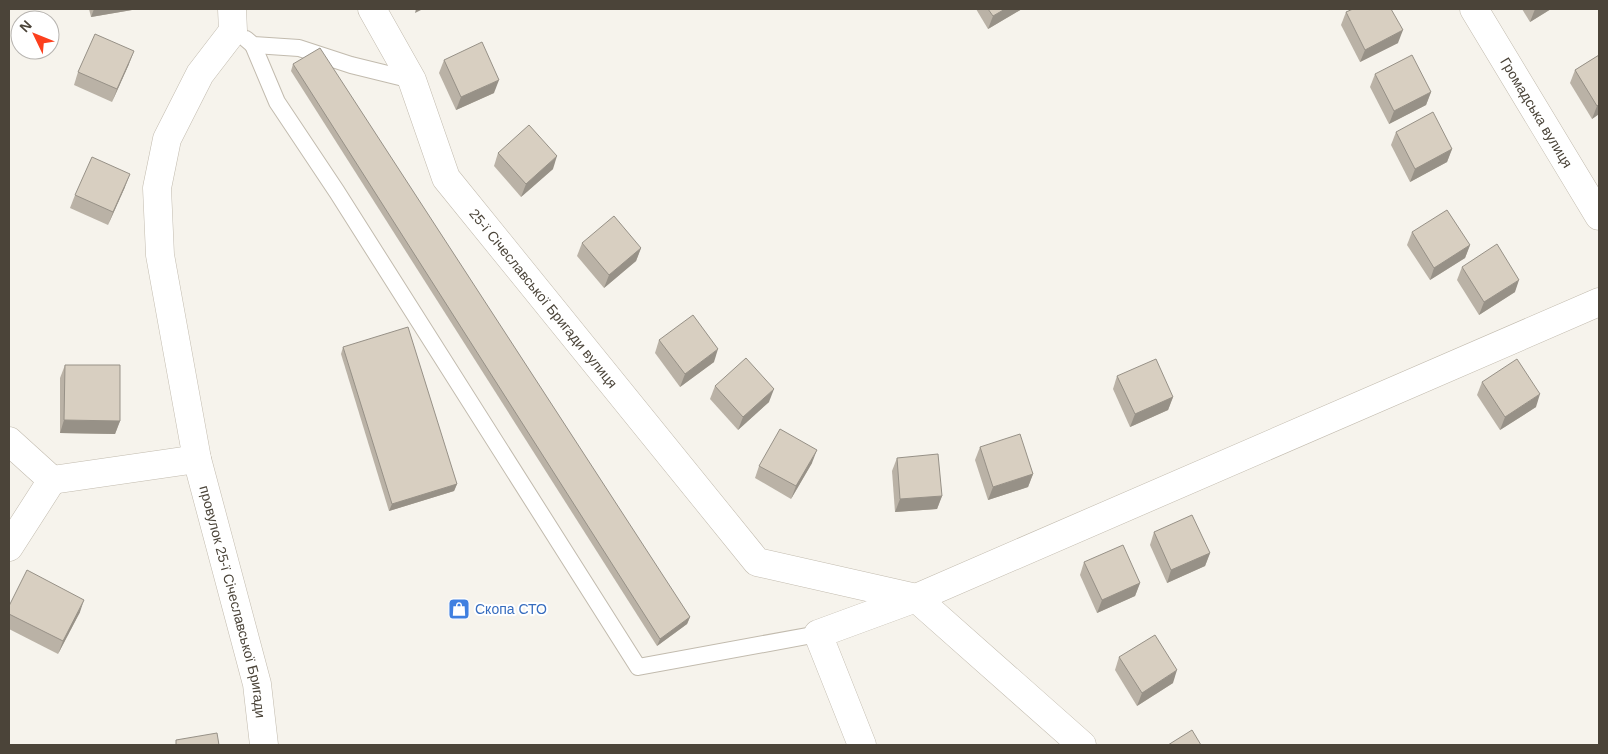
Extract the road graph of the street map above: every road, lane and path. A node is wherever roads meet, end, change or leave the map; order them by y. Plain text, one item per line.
1 (372, 9) edge
2 (1474, 9) edge
3 (239, 28) edge
4 (412, 80) junction
5 (1599, 216) edge
6 (1599, 302) edge
7 (9, 441) edge
8 (197, 459) junction
9 (52, 480) junction
10 (9, 547) edge
11 (916, 598) junction
12 (818, 634) junction
13 (264, 745) edge
14 (862, 745) edge
15 (1082, 745) edge

1 - 4 street, 25-ї Січеславської Бригади вулиця
2 - 5 street, Громадська вулиця
3 - 4 lane
3 - 8 street
3 - 12 lane
4 - 11 street, 25-ї Січеславської Бригади вулиця
6 - 11 street
7 - 9 street
8 - 9 street
8 - 13 street, провулок 25-ї Січеславської Бригади
9 - 10 street
11 - 12 street
11 - 15 street
12 - 14 street

